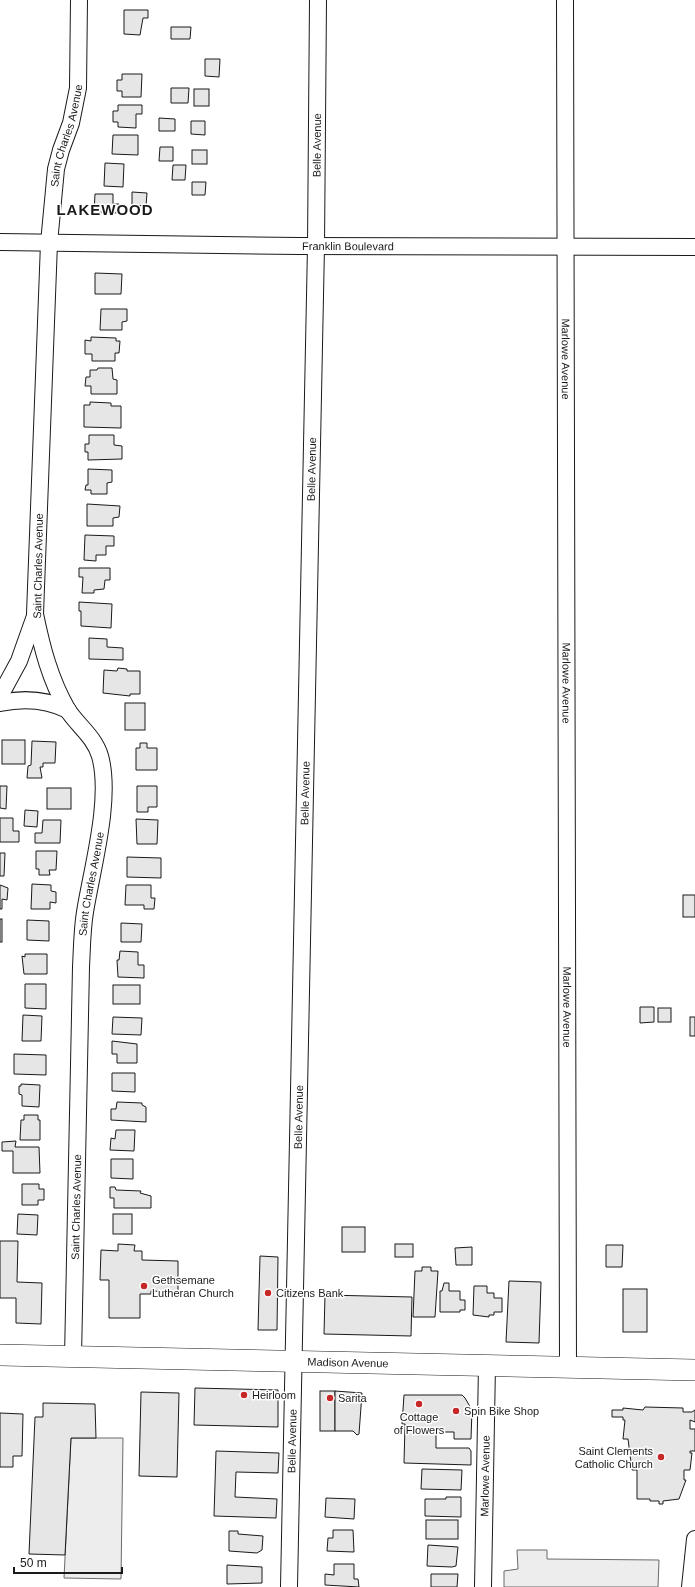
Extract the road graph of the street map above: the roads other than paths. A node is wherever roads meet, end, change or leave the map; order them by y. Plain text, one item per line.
1 (79, 0) edge
2 (318, 0) edge
3 (565, 0) edge
4 (0, 242) edge
5 (49, 243) junction
6 (316, 246) junction
7 (566, 246) junction
8 (695, 247) edge
9 (35, 614) junction
10 (0, 696) edge
11 (0, 703) edge
12 (68, 710) junction
13 (0, 1355) edge
14 (73, 1357) junction
15 (293, 1361) junction
16 (487, 1365) junction
17 (568, 1367) junction
18 (695, 1370) edge
19 (695, 1539) edge
20 (289, 1587) edge
21 (483, 1587) edge
22 (690, 1587) edge

1 - 5 street, Saint Charles Avenue
2 - 6 street, Belle Avenue
3 - 7 street, Marlowe Avenue
4 - 5 street, Franklin Boulevard
5 - 6 street, Franklin Boulevard
5 - 9 street, Saint Charles Avenue
6 - 7 street, Franklin Boulevard
6 - 15 street, Belle Avenue
7 - 8 street, Franklin Boulevard
7 - 17 street, Marlowe Avenue
9 - 10 street
9 - 12 street, Saint Charles Avenue
11 - 12 street
12 - 14 street, Saint Charles Avenue
13 - 14 main road, Madison Avenue
14 - 15 main road, Madison Avenue
15 - 16 main road, Madison Avenue
15 - 20 street, Belle Avenue
16 - 17 main road, Madison Avenue
16 - 21 street, Marlowe Avenue
17 - 18 main road, Madison Avenue
19 - 22 street

